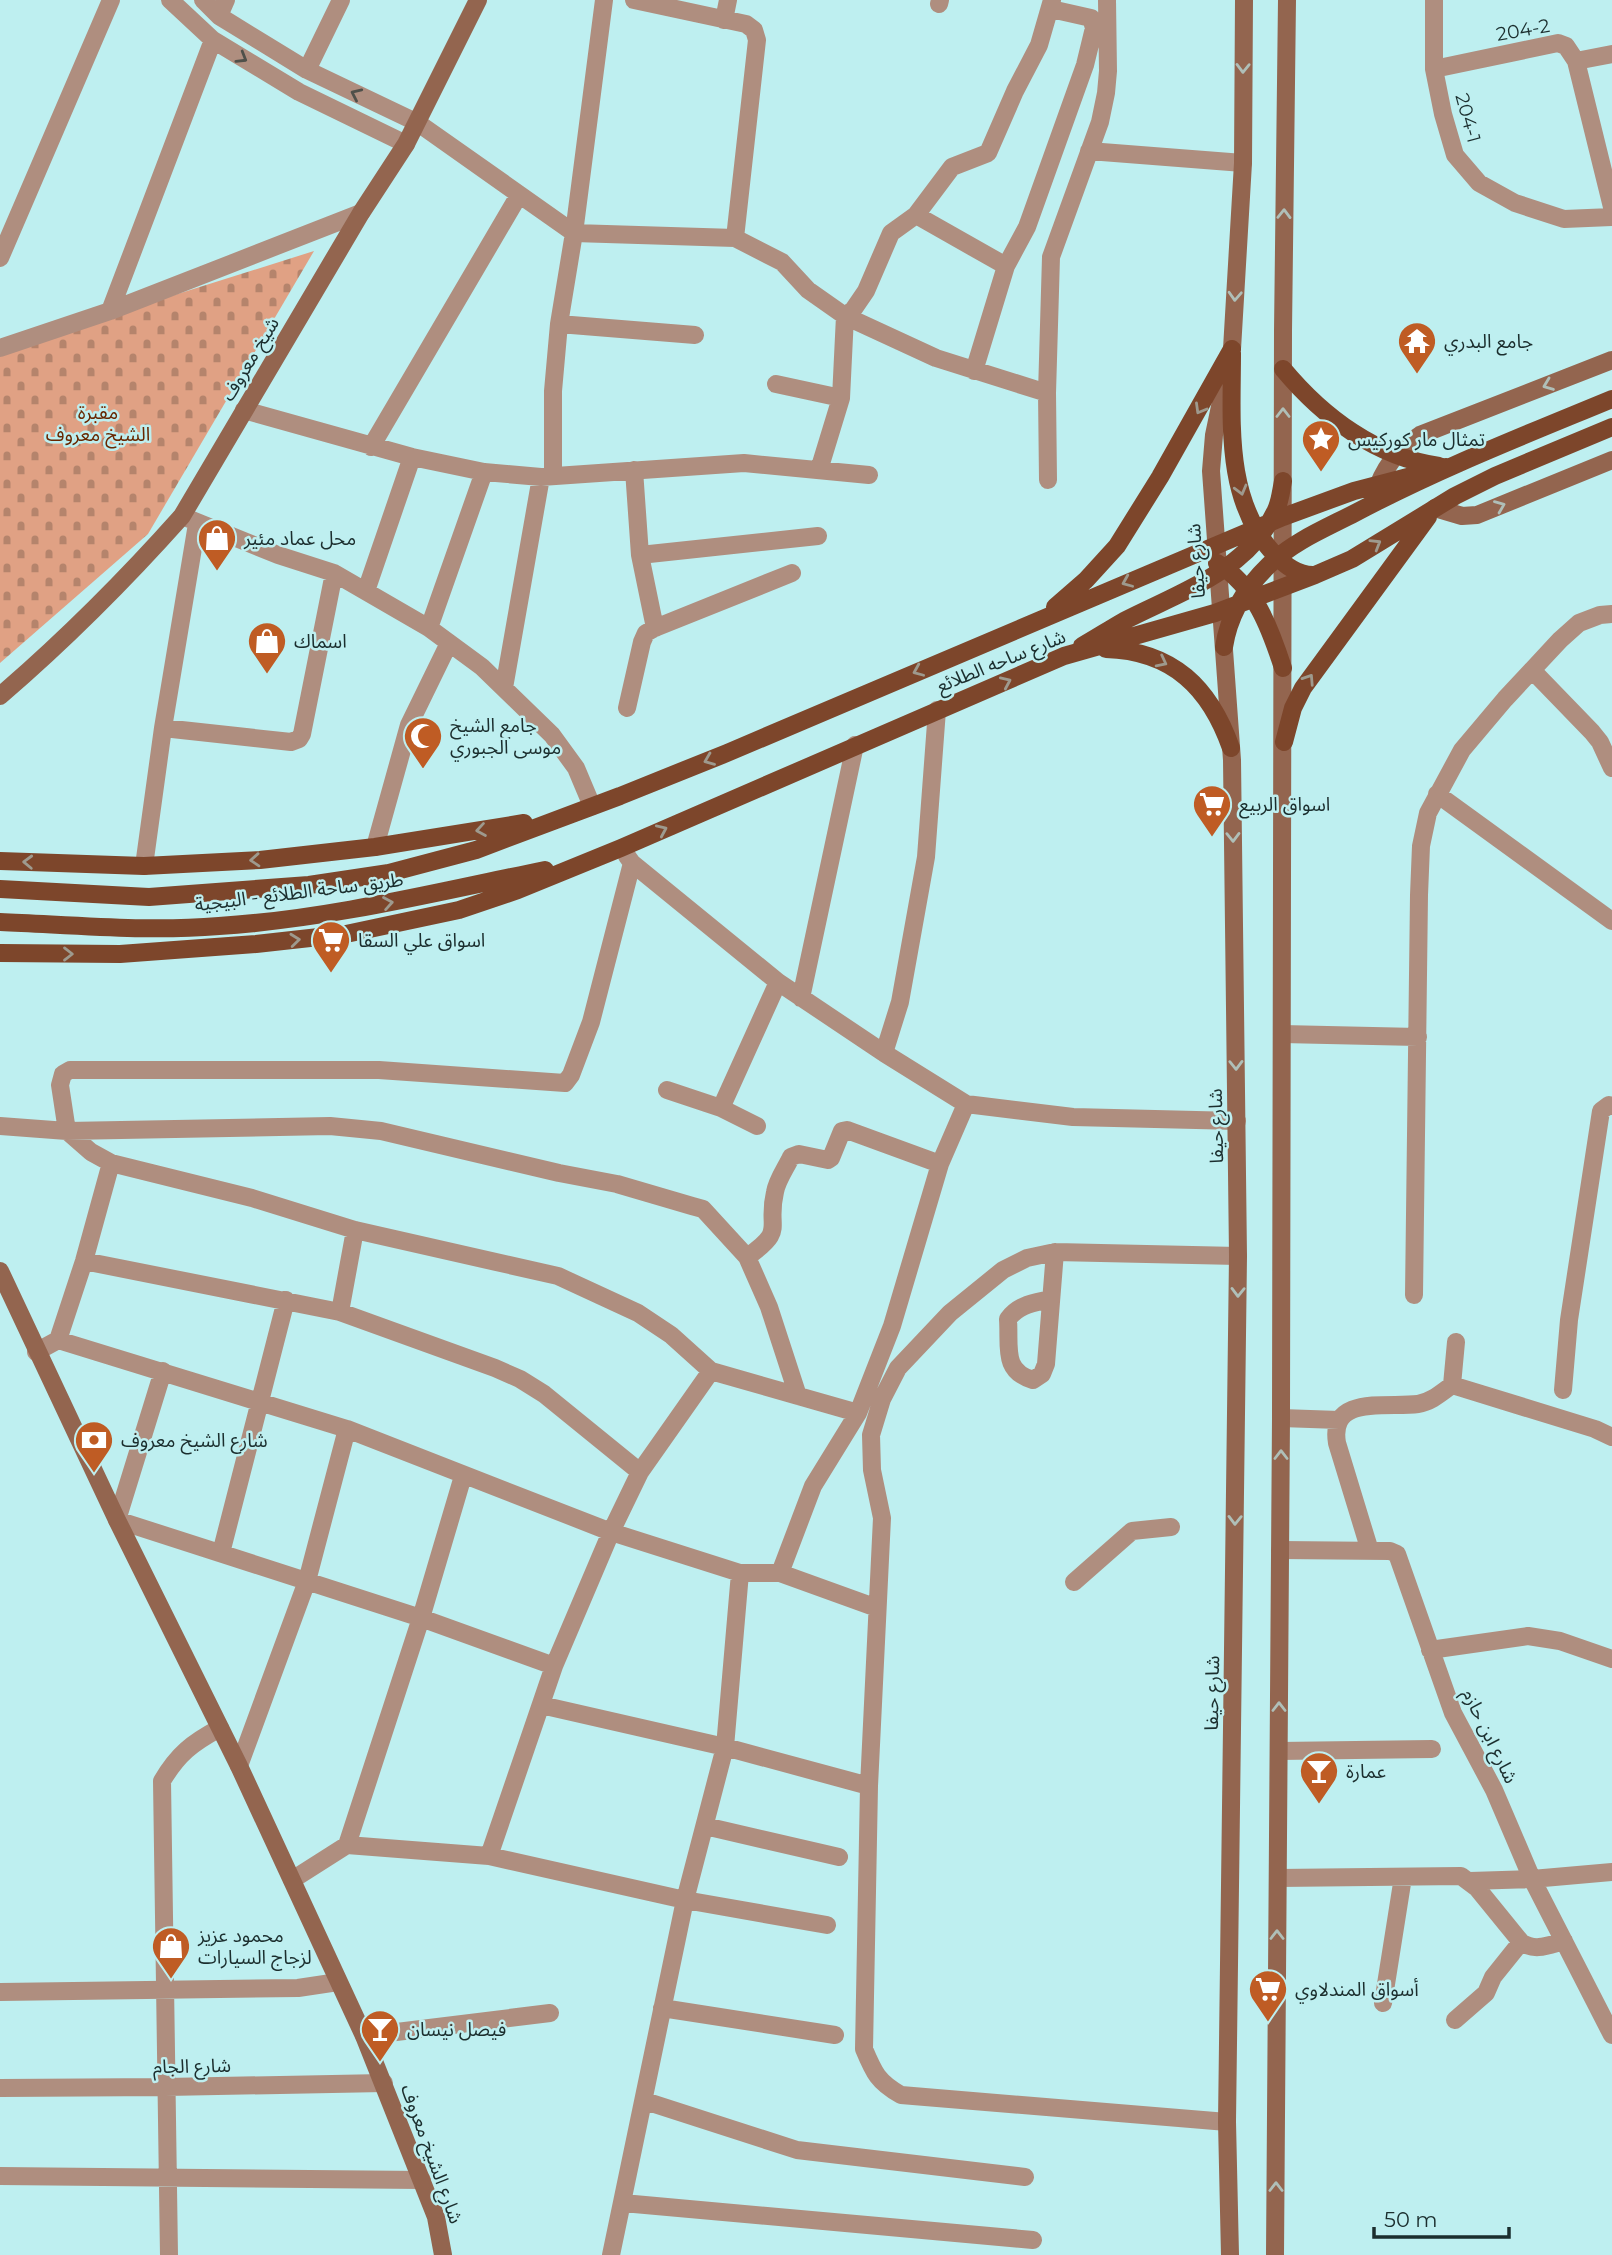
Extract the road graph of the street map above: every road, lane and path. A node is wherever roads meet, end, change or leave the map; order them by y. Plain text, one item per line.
1 (111, 0) edge
2 (170, 0) edge
3 (203, 0) edge
4 (341, 0) edge
5 (478, 0) edge
6 (604, 0) edge
7 (634, 0) edge
8 (728, 0) edge
9 (1107, 0) edge
10 (1244, 0) edge
11 (1287, 0) edge
12 (1434, 0) edge
13 (1051, 4) edge
14 (222, 8) edge
15 (724, 20) junction
16 (213, 40) junction
17 (1612, 54) edge
18 (1576, 61) junction
19 (1434, 69) junction
20 (307, 70) junction
21 (418, 122) junction
22 (406, 144) junction
23 (1089, 151) junction
24 (1242, 163) junction
25 (519, 195) junction
26 (1612, 207) edge
27 (361, 213) junction
28 (916, 215) junction
29 (1612, 217) edge
30 (574, 233) junction
31 (735, 238) junction
32 (0, 258) edge
33 (1006, 266) junction
34 (110, 311) junction
35 (845, 316) junction
36 (559, 324) junction
37 (695, 335) dead end
38 (0, 348) edge
39 (1232, 349) junction
40 (1612, 360) edge
41 (1283, 369) junction
42 (974, 371) junction
43 (776, 384) dead end
44 (1047, 393) junction
45 (841, 398) junction
46 (1612, 399) edge
47 (244, 410) junction
48 (1612, 427) edge
49 (371, 447) junction
50 (1396, 454) junction
51 (412, 457) junction
52 (1612, 460) edge
53 (1446, 467) junction
54 (634, 470) junction
55 (819, 470) junction
56 (484, 472) junction
57 (869, 475) dead end
58 (547, 477) junction
59 (1048, 480) dead end
60 (1378, 484) junction
61 (1373, 503) junction
62 (1435, 508) junction
63 (189, 520) junction
64 (1267, 526) junction
65 (818, 536) dead end
66 (1216, 545) junction
67 (640, 555) junction
68 (1190, 555) junction
69 (1282, 558) junction
70 (1220, 568) junction
71 (334, 573) junction
72 (792, 573) dead end
73 (1315, 575) junction
74 (1283, 588) junction
75 (366, 592) junction
76 (1239, 601) junction
77 (1612, 614) edge
78 (1041, 619) junction
79 (429, 628) junction
80 (655, 628) junction
81 (449, 643) junction
82 (1096, 648) junction
83 (1063, 656) junction
84 (1283, 668) junction
85 (1532, 670) junction
86 (504, 688) junction
87 (0, 696) edge
88 (627, 708) dead end
89 (937, 710) junction
90 (163, 728) junction
91 (1284, 741) junction
92 (855, 745) junction
93 (1231, 748) junction
94 (1612, 768) edge
95 (1437, 794) junction
96 (592, 806) junction
97 (572, 814) junction
98 (375, 847) junction
99 (621, 848) junction
100 (599, 857) junction
101 (0, 861) edge
102 (632, 863) junction
103 (144, 866) junction
104 (0, 889) edge
105 (1612, 921) edge
106 (0, 922) edge
107 (0, 953) edge
108 (778, 982) junction
109 (801, 998) junction
110 (1282, 1034) junction
111 (1418, 1037) junction
112 (884, 1053) junction
113 (667, 1090) dead end
114 (966, 1104) junction
115 (1612, 1106) edge
116 (720, 1108) junction
117 (1237, 1121) junction
118 (0, 1126) edge
119 (757, 1126) dead end
120 (67, 1131) junction
121 (111, 1163) junction
122 (940, 1164) junction
123 (355, 1230) junction
124 (1055, 1252) junction
125 (1238, 1256) junction
126 (747, 1257) junction
127 (84, 1261) junction
128 (0, 1271) edge
129 (1414, 1296) dead end
130 (1051, 1299) dead end
131 (286, 1300) junction
132 (341, 1312) junction
133 (58, 1340) junction
134 (1456, 1342) dead end
135 (36, 1352) junction
136 (163, 1371) junction
137 (711, 1371) junction
138 (1452, 1385) junction
139 (1563, 1390) dead end
140 (798, 1396) junction
141 (261, 1402) junction
142 (858, 1413) junction
143 (1281, 1418) junction
144 (1339, 1420) junction
145 (347, 1429) junction
146 (1612, 1437) edge
147 (640, 1472) junction
148 (463, 1476) junction
149 (117, 1520) junction
150 (1171, 1527) dead end
151 (611, 1532) junction
152 (1280, 1550) junction
153 (1370, 1551) junction
154 (221, 1553) junction
155 (740, 1573) junction
156 (780, 1573) junction
157 (307, 1581) junction
158 (1074, 1582) dead end
159 (877, 1608) junction
160 (421, 1618) junction
161 (1430, 1650) junction
162 (1612, 1659) edge
163 (554, 1666) junction
164 (541, 1705) junction
165 (220, 1728) junction
166 (725, 1747) junction
167 (1432, 1749) dead end
168 (1279, 1751) junction
169 (239, 1766) junction
170 (869, 1786) junction
171 (705, 1826) junction
172 (347, 1845) junction
173 (489, 1856) junction
174 (839, 1857) dead end
175 (1612, 1872) edge
176 (1403, 1877) junction
177 (1278, 1878) junction
178 (1532, 1879) junction
179 (292, 1880) junction
180 (1470, 1881) junction
181 (685, 1900) junction
182 (827, 1925) dead end
183 (1564, 1941) junction
184 (1521, 1942) junction
185 (338, 1982) junction
186 (165, 1991) junction
187 (0, 1992) edge
188 (1383, 2003) dead end
189 (662, 2008) junction
190 (550, 2013) dead end
191 (1455, 2020) dead end
192 (835, 2035) dead end
193 (1612, 2035) edge
194 (364, 2036) junction
195 (384, 2083) junction
196 (166, 2087) junction
197 (0, 2088) edge
198 (645, 2101) junction
199 (1227, 2122) junction
200 (0, 2176) edge
201 (1025, 2177) dead end
202 (168, 2179) junction
203 (422, 2180) junction
204 (623, 2203) junction
205 (1033, 2240) dead end
206 (169, 2255) edge
207 (443, 2255) edge
208 (611, 2255) edge
209 (1230, 2255) edge
210 (1275, 2255) edge

1 - 32 street
2 - 16 street
3 - 14 street
4 - 20 street
5 - 21 main road, شیخ معروف
6 - 30 street
7 - 15 street
8 - 15 street
9 - 23 street
10 -> 24 main road, شارع حيفا
41 -> 11 main road
12 - 19 street, 204-1
13 - 28 street
13 - 33 street
14 - 20 street
15 - 31 street
16 -> 22 street
16 - 34 street
17 - 18 street
18 - 19 street, 204-2
18 - 26 street
19 - 29 street, 204-1
21 -> 20 street
21 - 22 main road, شیخ معروف
21 - 25 street
22 - 27 main road, شیخ معروف
23 - 24 street
23 - 44 street
24 -> 39 main road, شارع حيفا
25 - 30 street
25 - 49 street
27 - 34 street
27 - 47 main road, شیخ معروف
28 - 33 street
28 - 35 street
30 - 31 street
30 - 36 street
31 - 35 street
33 - 42 street
34 - 38 street
35 - 42 street
35 - 45 street
36 - 37 street
36 - 58 street
39 -> 64 main road
39 - 66 main road, شارع حيفا
39 -> 78 main road
40 -> 50 main road
41 - 50 main road
64 -> 41 main road
42 - 44 street
43 - 45 street
44 - 59 street
45 - 55 street
46 - 53 main road
47 - 49 street
47 - 63 main road, شیخ معروف
48 - 62 main road, شارع ساحه الطلائع
49 - 51 street
50 - 53 main road
50 - 60 main road
51 - 56 street
51 - 75 street
62 -> 52 main road
53 - 60 main road, شارع ساحه الطلائع
53 - 61 main road
54 - 55 street
54 - 58 street
54 - 67 street
55 - 57 street
56 - 58 street
56 - 79 street
58 - 86 street
60 - 61 main road
60 - 64 main road, شارع ساحه الطلائع
61 - 69 main road
73 -> 62 main road, شارع ساحه الطلائع
91 -> 62 main road
63 - 71 street
63 - 87 main road, شیخ معروف
63 - 90 street
64 - 66 main road, شارع ساحه الطلائع
64 - 69 main road
64 - 69 main road
64 - 70 main road
65 - 67 street
66 - 68 main road, شارع ساحه الطلائع
66 - 70 main road, شارع حيفا
67 - 80 street
68 - 70 main road
68 -> 78 main road, شارع ساحه الطلائع
69 - 73 main road
69 - 74 main road
69 - 76 main road
70 - 76 main road, شارع حيفا
70 - 76 main road
70 - 83 main road
71 - 75 street
71 - 90 street
72 - 80 street
73 - 74 main road, شارع ساحه الطلائع
74 - 76 main road, شارع ساحه الطلائع
74 - 84 main road
75 - 79 street
76 - 82 main road, شارع ساحه الطلائع
76 - 84 main road
76 - 93 main road, شارع حيفا
77 - 85 street
78 -> 96 main road, شارع ساحه الطلائع
79 - 81 street
80 - 88 street
81 - 86 street
81 - 98 street
82 - 83 main road, شارع ساحه الطلائع
82 -> 93 main road
89 -> 83 main road, شارع ساحه الطلائع
84 - 91 main road
85 - 94 street
85 - 95 street
86 - 96 street
89 - 92 main road, شارع ساحه الطلائع
89 - 112 street
90 - 103 street
91 - 110 main road
99 -> 92 main road, شارع ساحه الطلائع
92 - 109 street
93 -> 117 main road, شارع حيفا
95 - 105 street
95 - 111 street
96 - 97 main road, شارع ساحه الطلائع
97 -> 98 main road
97 - 104 main road, طريق ساحة الطلائع - البيجية
98 -> 103 main road
99 - 100 main road, شارع ساحه الطلائع
99 - 102 street
106 -> 100 main road, طريق ساحة الطلائع - البيجية
107 -> 100 main road
103 -> 101 main road
102 - 108 street
102 - 120 street
108 - 109 street
108 - 116 street
109 - 112 street
110 - 111 street
110 - 143 main road
111 - 129 street
112 - 114 street
113 - 116 street
114 - 117 street
114 - 122 street
115 - 139 street
116 - 119 street
117 - 125 main road, شارع حيفا
118 - 120 street
120 - 121 street
120 - 126 street
121 - 123 street
121 - 127 street
122 - 126 street
122 - 142 street
123 - 132 street
123 - 137 street
124 - 125 street
124 - 130 street
124 - 159 street
125 -> 199 main road, شارع حيفا
126 - 140 street
127 - 131 street
127 - 133 street
128 - 135 main road, شارع الشيخ معروف
131 - 132 street
131 - 141 street
132 - 147 street
133 - 135 street
133 - 136 street
134 - 138 street
135 - 149 main road, شارع الشيخ معروف
136 - 141 street
136 - 149 street
137 - 140 street
137 - 147 street
138 - 144 street
138 - 146 street
140 - 142 street
141 - 145 street
141 - 154 street
142 - 156 street
143 - 144 street
152 -> 143 main road
144 - 153 street
145 - 148 street
145 - 157 street
147 - 151 street
148 - 151 street
148 - 160 street
149 - 154 street
149 - 165 main road, شارع الشيخ معروف
150 - 158 street
151 - 155 street
151 - 163 street
152 - 153 street, شارع ابن حازم
168 -> 152 main road
153 - 161 street, شارع ابن حازم
154 - 157 street
155 - 156 street
155 - 166 street
156 - 159 street
157 - 160 street
157 - 169 street
159 - 170 street
160 - 163 street
160 - 172 street
161 - 162 street
161 - 178 street, شارع ابن حازم
163 - 164 street
164 - 166 street
164 - 173 street
165 - 169 main road, شارع الشيخ معروف
165 - 186 street
166 - 170 street
166 - 171 street
167 - 168 street
168 - 177 main road
169 - 179 main road, شارع الشيخ معروف
170 - 199 street
171 - 174 street
171 - 181 street
172 - 173 street
172 - 179 street
173 - 181 street
175 - 178 street
176 - 177 street
176 - 180 street
176 - 188 street
210 -> 177 main road
178 - 180 street
178 - 183 street, شارع ابن حازم
179 - 185 main road, شارع الشيخ معروف
180 - 184 street
181 - 182 street
181 - 189 street
183 - 184 street
183 - 193 street, شارع ابن حازم
184 - 191 street
185 - 186 street
185 - 194 main road, شارع الشيخ معروف
186 - 187 street
186 - 196 street
189 - 192 street
189 - 198 street
190 - 194 street
194 - 195 main road, شارع الشيخ معروف
195 - 196 street, شارع الجام
195 - 203 main road, شارع الشيخ معروف
196 - 197 street, شارع الجام
196 - 202 street
198 - 201 street
198 - 204 street
199 - 209 main road, شارع حيفا
200 - 202 street
202 - 203 street
202 - 206 street
203 - 207 main road, شارع الشيخ معروف
204 - 205 street
204 - 208 street

